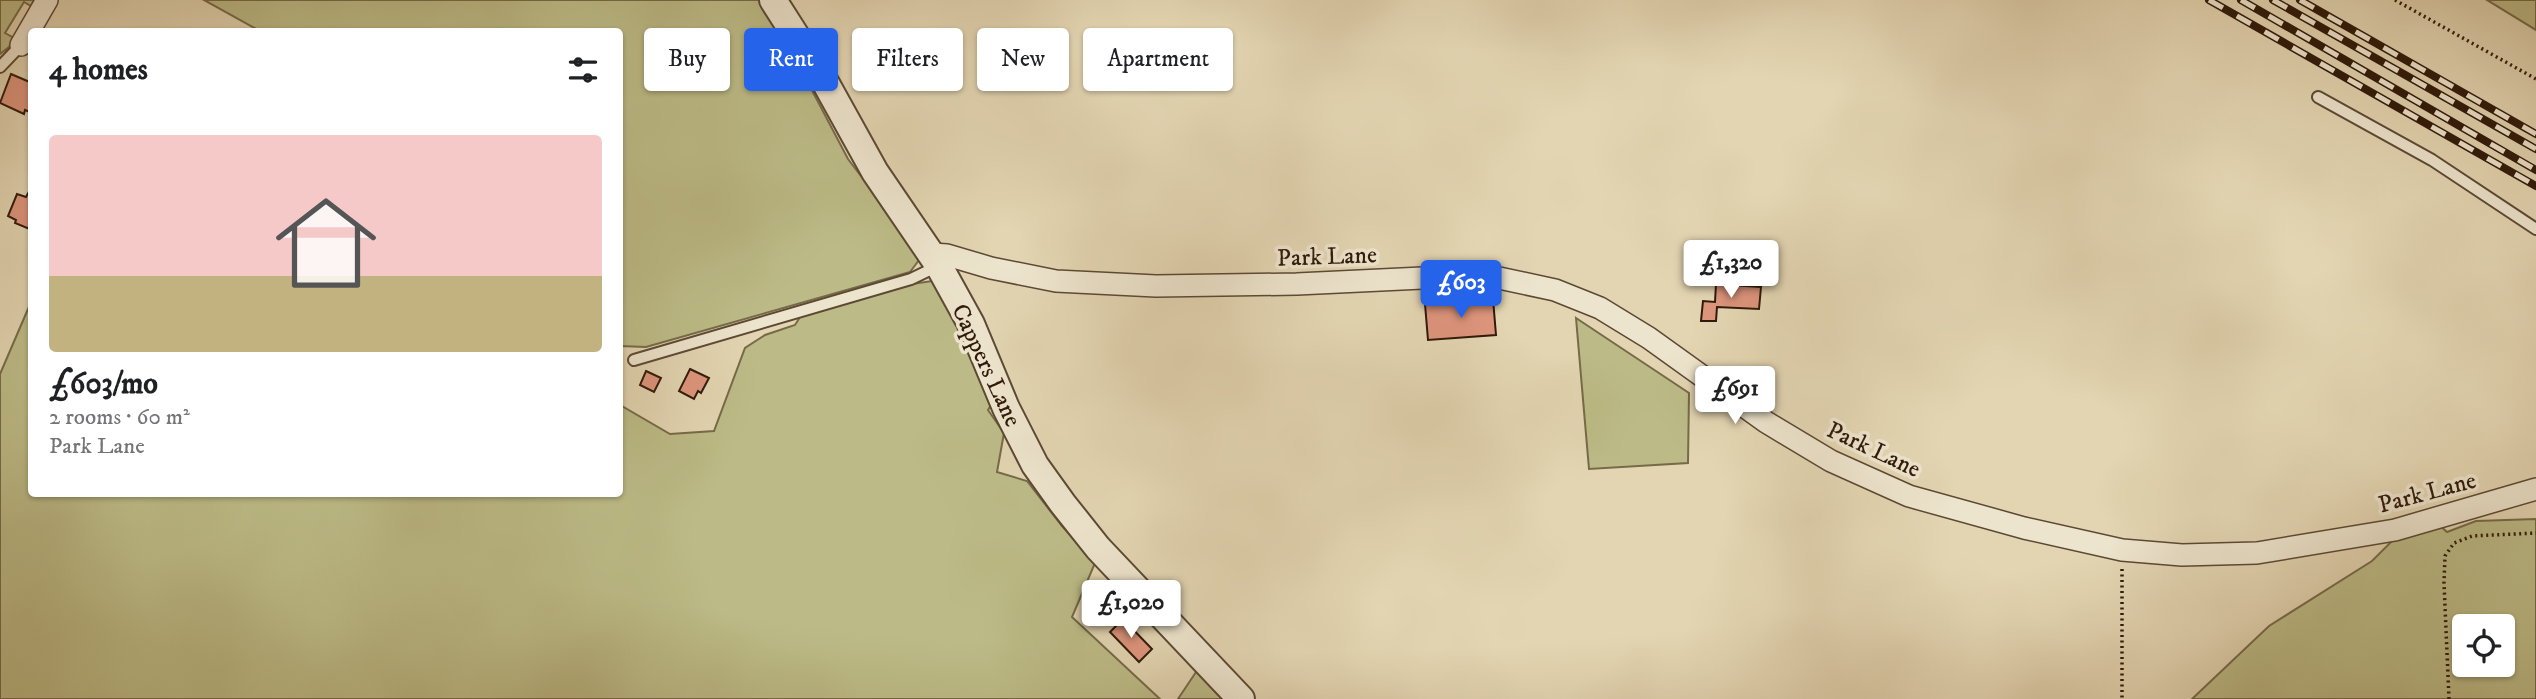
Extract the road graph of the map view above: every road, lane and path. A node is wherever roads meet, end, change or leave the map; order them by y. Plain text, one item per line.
1 (773, 0) edge
2 (2395, 0) edge
3 (28, 33) edge
4 (0, 67) edge
5 (2536, 79) edge
6 (2318, 97) dead end
7 (2536, 229) edge
8 (935, 260) junction
9 (634, 360) dead end
10 (2536, 489) edge
11 (2536, 533) edge
12 (2122, 550) junction
13 (1241, 699) edge
14 (2123, 699) edge
15 (2449, 699) edge

1 - 8 street, Cappers Lane
2 - 5 path
3 - 4 lane
6 - 7 lane
8 - 9 lane
8 - 12 street, Park Lane
8 - 13 street, Cappers Lane
10 - 12 street, Park Lane
11 - 15 path
12 - 14 path

